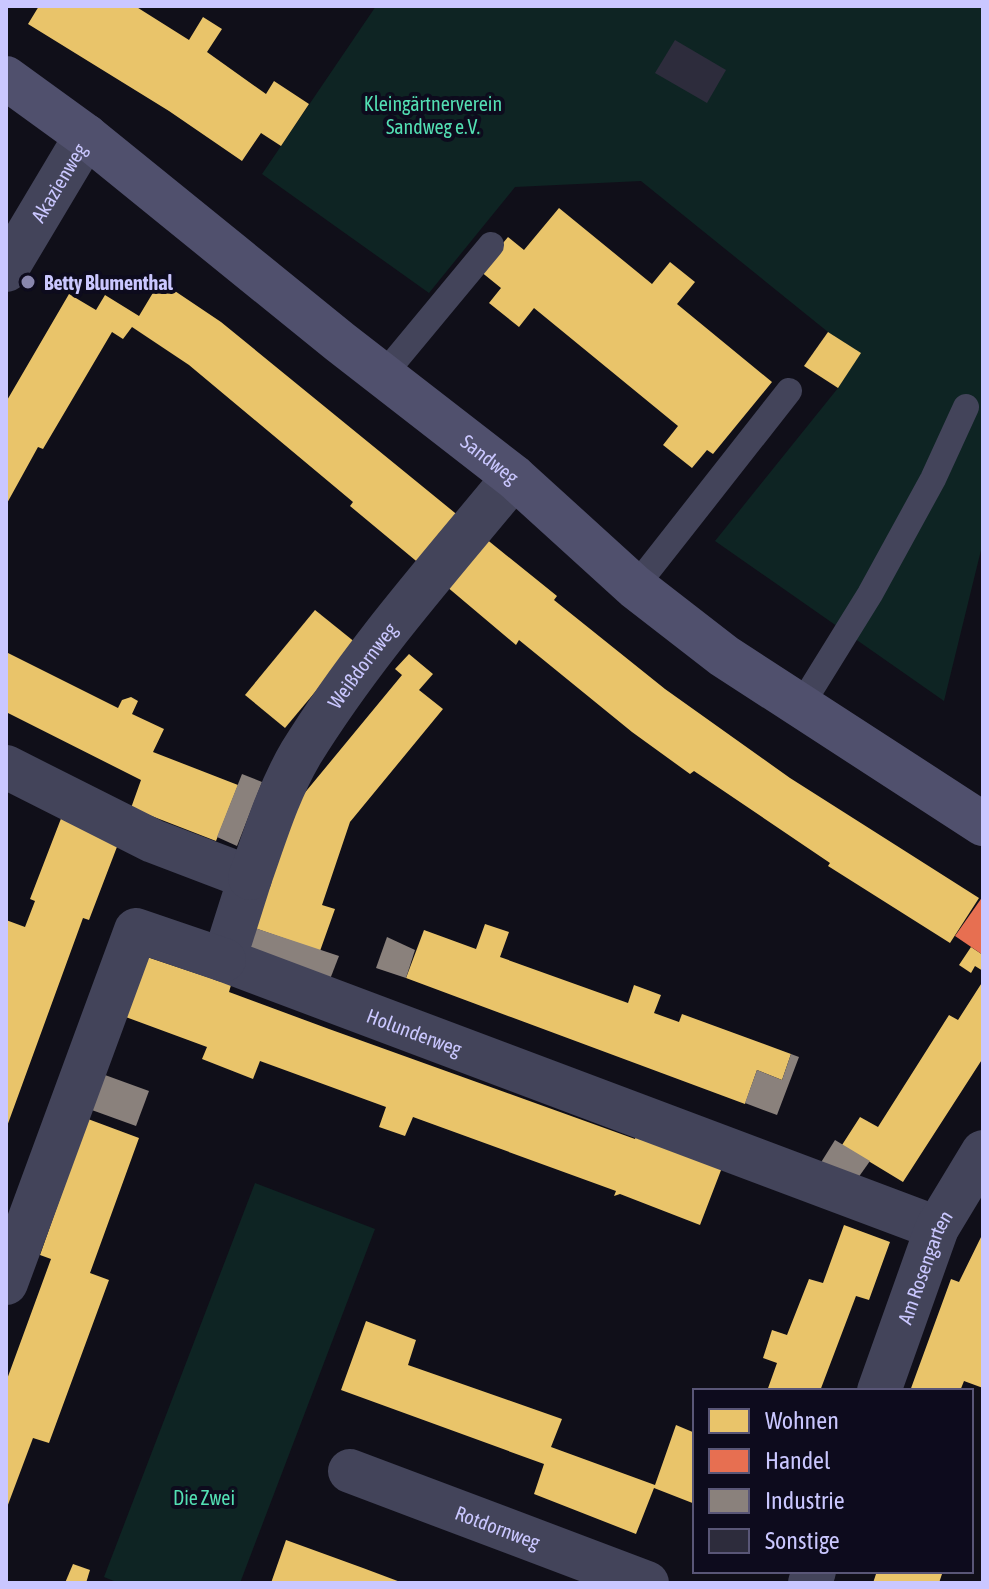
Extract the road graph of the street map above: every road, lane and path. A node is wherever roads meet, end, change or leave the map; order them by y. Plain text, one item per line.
1 (6, 78) edge
2 (86, 136) junction
3 (491, 245) dead end
4 (6, 270) edge
5 (384, 374) junction
6 (789, 391) dead end
7 (966, 407) dead end
8 (514, 477) junction
9 (635, 587) junction
10 (800, 707) junction
11 (6, 767) edge
12 (983, 824) edge
13 (250, 878) junction
14 (224, 960) junction
15 (983, 1152) edge
16 (937, 1228) junction
17 (6, 1283) edge
18 (880, 1389) edge
19 (350, 1471) dead end
20 (647, 1583) edge

1 - 2 street, Sandweg
2 - 4 street, Akazienweg
2 - 5 street, Sandweg
3 - 5 lane
5 - 8 street, Sandweg
6 - 9 lane
7 - 10 lane
8 - 9 street, Sandweg
8 - 13 street, Weißdornweg
9 - 10 street, Sandweg
10 - 12 street, Sandweg
11 - 13 street
13 - 14 street
14 - 16 street, Holunderweg
14 - 17 street
15 - 16 street, Am Rosengarten
16 - 18 street, Am Rosengarten
19 - 20 street, Rotdornweg

